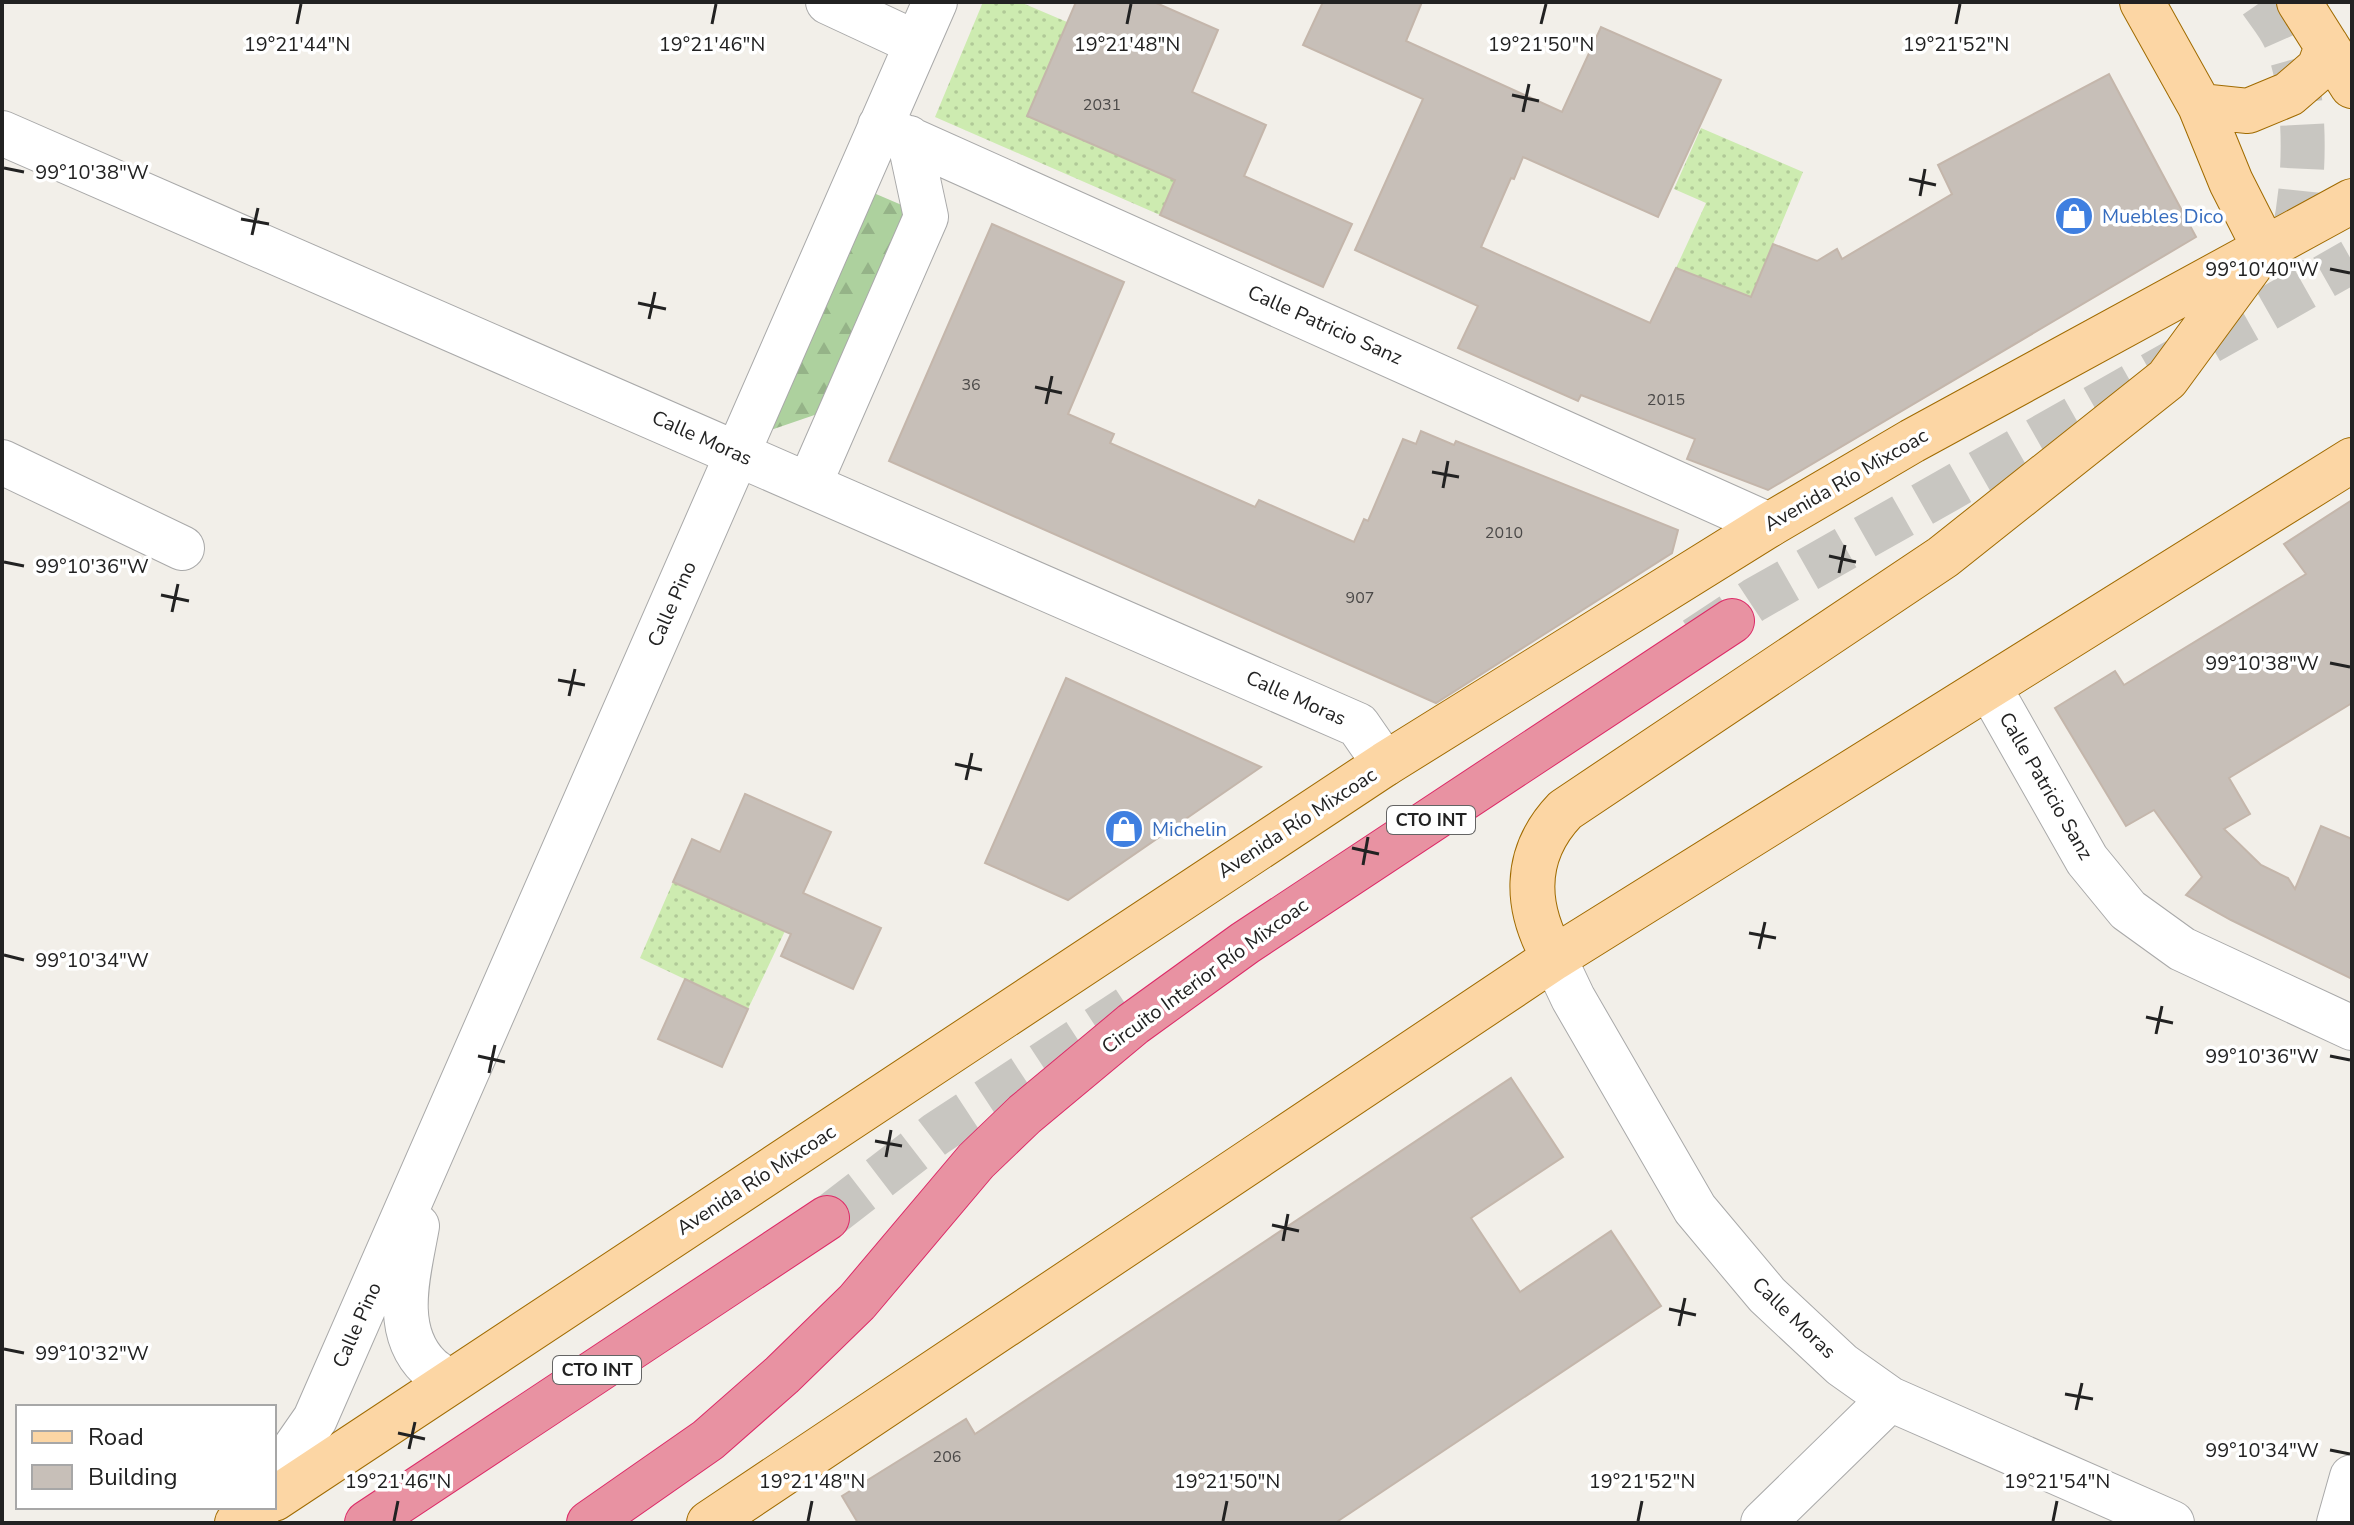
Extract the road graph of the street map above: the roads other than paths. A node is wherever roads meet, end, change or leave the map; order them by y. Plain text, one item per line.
1 (828, 2) edge
2 (935, 2) edge
3 (2142, 2) edge
4 (2299, 2) edge
5 (916, 43) junction
6 (2327, 46) junction
7 (2352, 86) edge
8 (2200, 106) junction
9 (895, 132) junction
10 (2, 133) edge
11 (2352, 201) edge
12 (2264, 247) junction
13 (737, 454) junction
14 (2352, 460) edge
15 (2, 462) edge
16 (809, 485) junction
17 (1769, 525) junction
18 (182, 548) dead end
19 (1732, 621) tunnel mouth
20 (1989, 687) junction
21 (1385, 764) junction
22 (1554, 958) junction
23 (2352, 1028) edge
24 (427, 1164) junction
25 (827, 1218) tunnel mouth
26 (450, 1382) junction
27 (1890, 1399) junction
28 (276, 1475) edge
29 (2352, 1477) edge
30 (276, 1496) edge
31 (367, 1523) edge
32 (589, 1523) edge
33 (709, 1523) edge
34 (1763, 1523) edge
35 (2172, 1523) edge
36 (2339, 1523) edge

1 - 5 street
2 - 5 street, Calle Pino
3 - 8 main road
4 - 6 main road
5 - 9 street, Calle Pino
6 - 7 main road
6 - 8 main road
8 - 12 main road
9 - 13 street, Calle Pino
9 - 16 street
9 - 17 street, Calle Patricio Sanz
10 - 13 street, Calle Moras
11 - 12 main road, Avenida Río Mixcoac
12 - 17 main road, Avenida Río Mixcoac
12 - 22 main road
13 - 16 street, Calle Moras
13 - 24 street, Calle Pino
14 - 20 main road
15 - 18 street
16 - 21 street, Calle Moras
17 - 21 main road, Avenida Río Mixcoac
19 - 32 highway, Circuito Interior Río Mixcoac / CTO INT
20 - 22 main road
20 - 23 street, Calle Patricio Sanz
21 - 26 main road, Avenida Río Mixcoac
22 - 27 street, Calle Moras
22 - 33 main road
24 - 26 street, Calle Pino
24 - 28 street, Calle Pino
25 - 31 highway, CTO INT
26 - 30 main road, Avenida Río Mixcoac
27 - 34 street
27 - 35 street, Calle Moras
29 - 36 street

